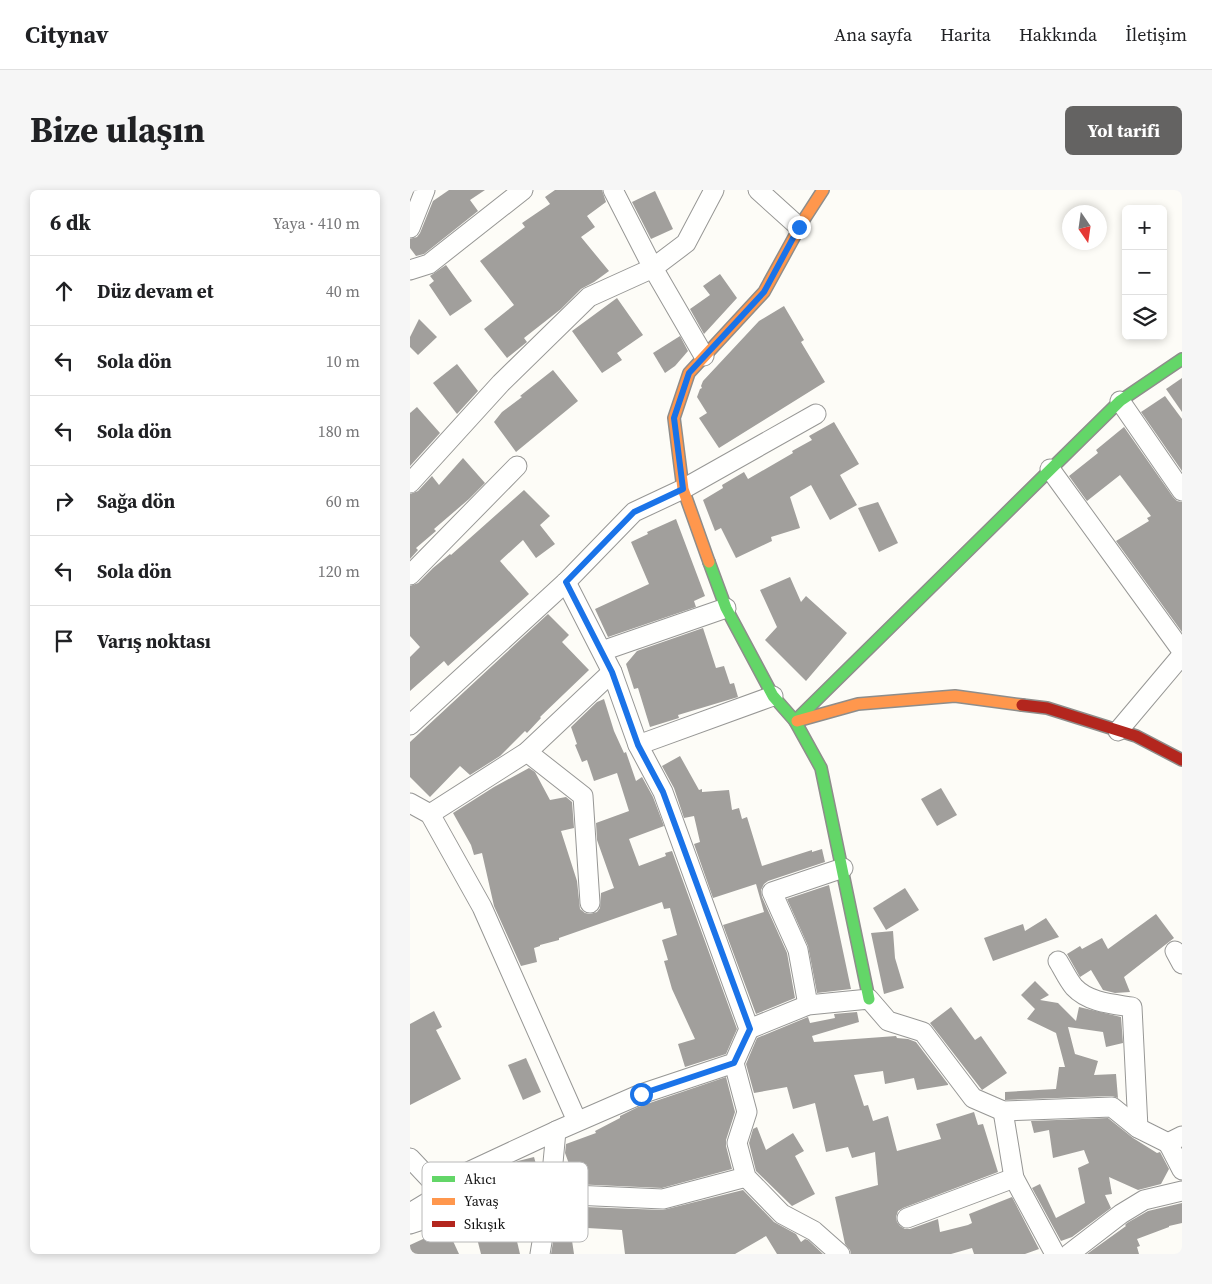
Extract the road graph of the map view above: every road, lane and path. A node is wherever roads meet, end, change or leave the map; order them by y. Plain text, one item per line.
1 (425, 190) edge
2 (523, 190) edge
3 (613, 190) edge
4 (714, 190) edge
5 (758, 190) edge
6 (823, 190) edge
7 (799, 227) junction
8 (410, 228) edge
9 (653, 268) junction
10 (410, 270) edge
11 (704, 356) junction
12 (1182, 359) edge
13 (1120, 401) junction
14 (816, 414) dead end
15 (517, 466) dead end
16 (1050, 469) junction
17 (410, 483) edge
18 (683, 489) junction
19 (1182, 491) edge
20 (410, 575) edge
21 (566, 582) junction
22 (726, 608) junction
23 (602, 651) junction
24 (1182, 651) edge
25 (1182, 655) edge
26 (612, 672) junction
27 (773, 696) junction
28 (795, 722) junction
29 (410, 725) edge
30 (1118, 731) junction
31 (638, 745) junction
32 (527, 752) junction
33 (1182, 760) edge
34 (410, 803) edge
35 (430, 814) junction
36 (843, 868) junction
37 (590, 903) dead end
38 (1058, 961) dead end
39 (869, 998) junction
40 (808, 1005) junction
41 (750, 1029) junction
42 (734, 1063) junction
43 (1002, 1111) junction
44 (577, 1121) junction
45 (1138, 1128) junction
46 (556, 1131) junction
47 (1175, 1140) edge
48 (410, 1158) edge
49 (489, 1162) edge
50 (553, 1162) edge
51 (422, 1170) edge
52 (1182, 1170) edge
53 (746, 1177) junction
54 (1014, 1178) junction
55 (1182, 1191) edge
56 (588, 1196) edge
57 (422, 1205) edge
58 (410, 1213) edge
59 (907, 1218) dead end
60 (422, 1220) edge
61 (410, 1224) edge
62 (840, 1254) edge
63 (1056, 1254) edge
64 (1069, 1254) edge

1 - 8 street
2 - 10 street
3 - 9 street
4 - 9 street
5 - 7 street
6 - 7 street
7 - 11 street
9 - 11 street
9 - 17 street
11 - 18 street
12 - 13 street
13 - 16 street
13 - 19 street
14 - 18 street
15 - 20 street
16 - 24 street
16 - 28 street
18 - 21 street
18 - 22 street
21 - 23 street
21 - 29 street
22 - 23 street
22 - 27 street
23 - 26 street
25 - 30 street
26 - 31 street
26 - 32 street
27 - 28 street
27 - 31 street
28 - 30 street
28 - 36 street
30 - 33 street
31 - 41 street
32 - 35 street
32 - 37 street
34 - 35 street
35 - 44 street
36 - 39 street
36 - 40 street
38 - 45 street
39 - 40 street
39 - 43 street
40 - 41 street
41 - 42 street
42 - 44 street
42 - 53 street
43 - 45 street
43 - 54 street
44 - 46 street
45 - 47 street
46 - 49 street
46 - 50 street
47 - 52 street
48 - 51 street
53 - 56 street
53 - 62 street
54 - 59 street
54 - 63 street
55 - 64 street
57 - 58 street
60 - 61 street

